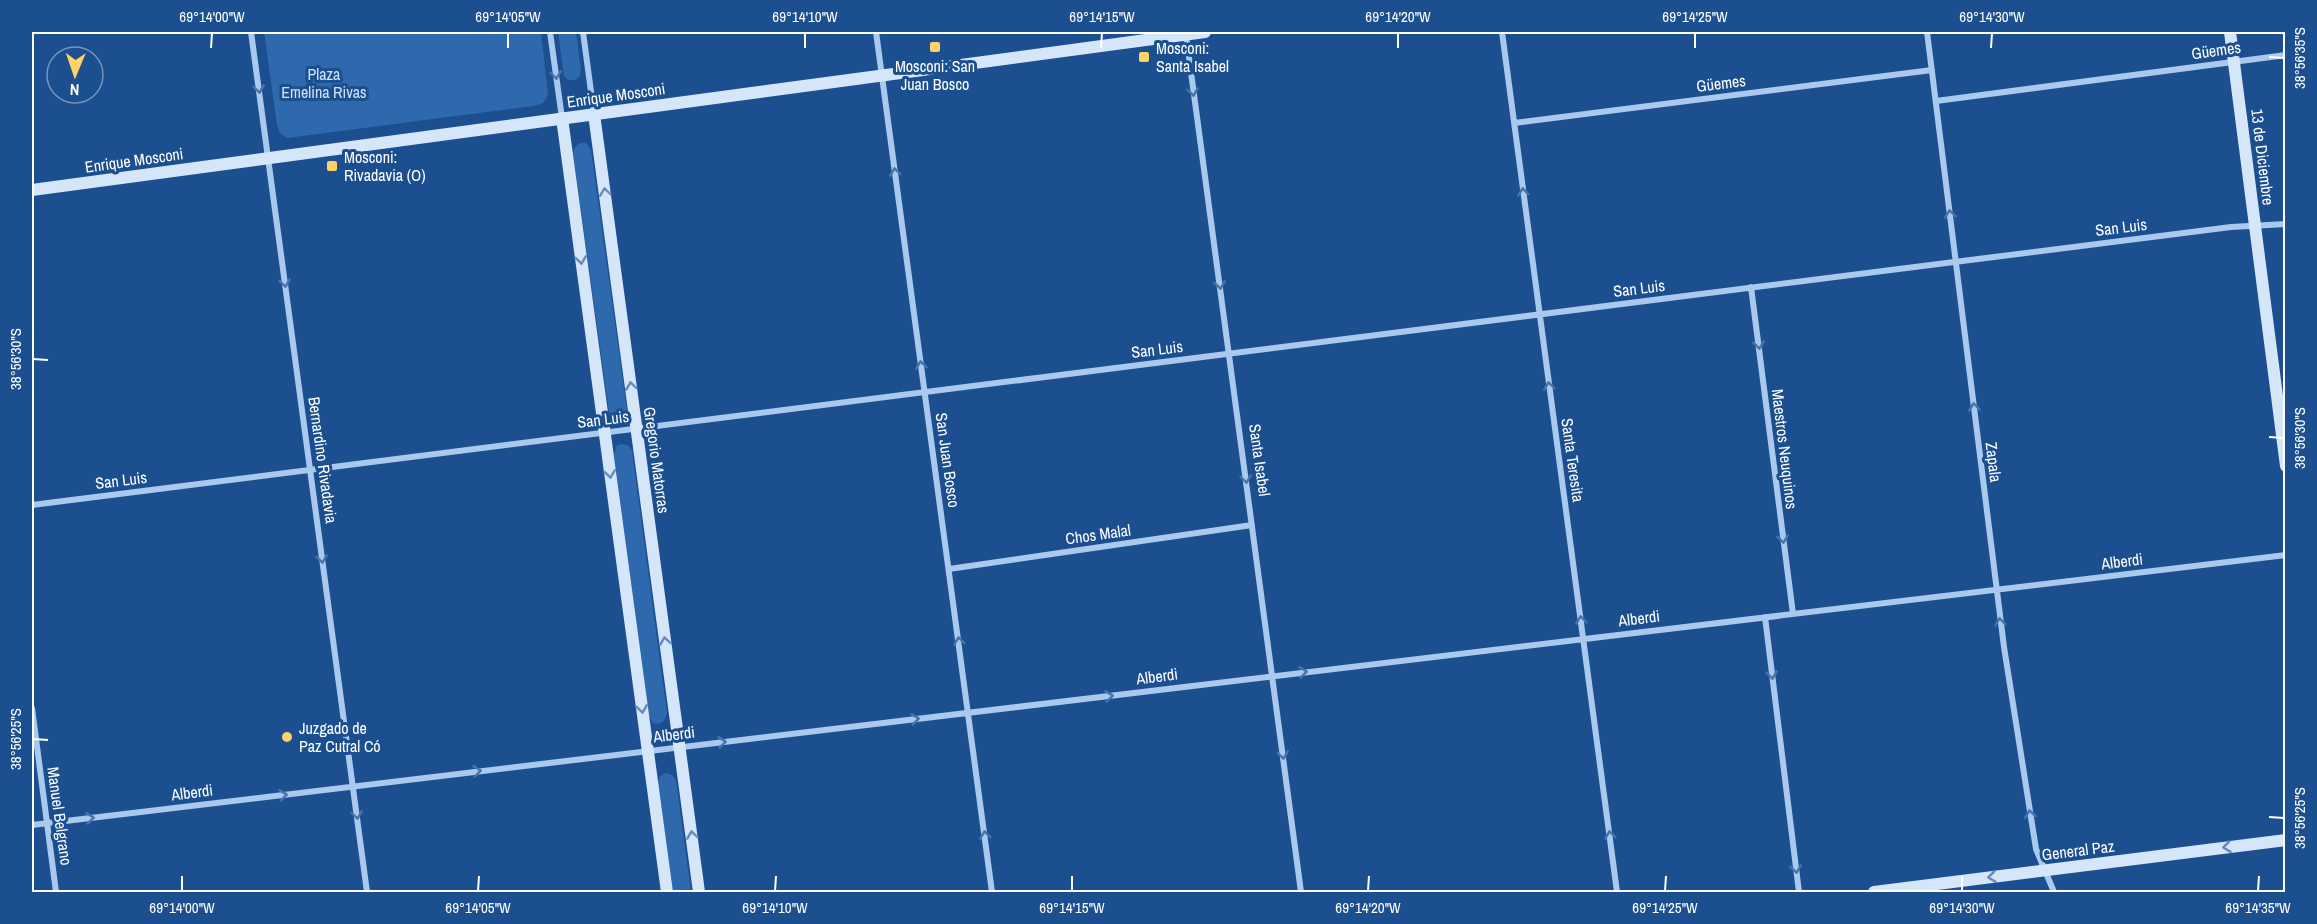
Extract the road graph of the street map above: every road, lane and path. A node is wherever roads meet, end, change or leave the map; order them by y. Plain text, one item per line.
1 (251, 32) edge
2 (550, 32) edge
3 (583, 32) edge
4 (876, 32) edge
5 (1205, 32) edge
6 (1502, 32) edge
7 (1927, 32) edge
8 (2230, 32) edge
9 (1185, 33) edge
10 (2286, 55) edge
11 (2234, 62) junction
12 (1932, 70) junction
13 (882, 75) junction
14 (1936, 101) junction
15 (594, 114) junction
16 (562, 118) junction
17 (1514, 123) junction
18 (268, 158) junction
19 (32, 190) edge
20 (2286, 224) edge
21 (2255, 225) junction
22 (1956, 262) junction
23 (1751, 287) junction
24 (1540, 314) junction
25 (1229, 354) junction
26 (925, 392) junction
27 (637, 429) junction
28 (604, 433) junction
29 (2286, 466) edge
30 (310, 470) junction
31 (32, 505) edge
32 (1252, 525) junction
33 (2286, 555) edge
34 (949, 569) junction
35 (1996, 589) junction
36 (1793, 614) junction
37 (1765, 617) junction
38 (1583, 639) junction
39 (1272, 676) junction
40 (32, 708) edge
41 (968, 712) junction
42 (680, 747) junction
43 (648, 751) junction
44 (353, 786) junction
45 (47, 823) junction
46 (32, 825) edge
47 (2286, 840) edge
48 (2045, 871) junction
49 (56, 892) edge
50 (367, 892) edge
51 (667, 892) edge
52 (699, 892) edge
53 (992, 892) edge
54 (1301, 892) edge
55 (1617, 892) edge
56 (1799, 892) edge
57 (1874, 892) edge
58 (2054, 892) edge

1 -> 18 street, Bernardino Rivadavia
2 -> 16 street
3 - 15 street, Gregorio Matorras
4 - 13 street, San Juan Bosco
5 - 9 main road, Enrique Mosconi
6 - 17 street, Santa Teresita
7 - 12 street, Zapala
8 - 11 main road, 13 de Diciembre
9 - 13 main road, Enrique Mosconi
9 -> 25 street, Santa Isabel
10 - 11 street, Güemes
11 - 14 street, Güemes
11 - 21 main road, 13 de Diciembre
12 - 14 street, Zapala
12 - 17 street, Güemes
13 - 15 main road, Enrique Mosconi
26 -> 13 street, San Juan Bosco
22 -> 14 street, Zapala
15 - 16 main road, Enrique Mosconi
27 -> 15 main road, Gregorio Matorras
16 - 18 main road, Enrique Mosconi
16 -> 28 main road
24 -> 17 street, Santa Teresita
18 - 19 main road, Enrique Mosconi
18 -> 30 street, Bernardino Rivadavia
20 - 21 street, San Luis
21 - 22 street, San Luis
21 - 29 main road, 13 de Diciembre
22 - 23 street, San Luis
35 -> 22 street, Zapala
23 - 24 street, San Luis
23 -> 36 street, Maestros Neuquinos
24 - 25 street, San Luis
38 -> 24 street, Santa Teresita
25 - 26 street, San Luis
25 -> 32 street, Santa Isabel
26 - 27 street, San Luis
26 - 34 street, San Juan Bosco
27 - 28 street, San Luis
42 -> 27 main road, Gregorio Matorras
28 - 30 street, San Luis
28 -> 43 main road
30 - 31 street, San Luis
30 -> 44 street, Bernardino Rivadavia
32 - 34 street, Chos Malal
32 - 39 street, Santa Isabel
33 - 35 street, Alberdi
41 -> 34 street, San Juan Bosco
35 - 36 street, Alberdi
48 -> 35 street, Zapala
36 - 37 street, Alberdi
37 - 38 street, Alberdi
37 -> 56 street
39 -> 38 street, Alberdi
55 -> 38 street, Santa Teresita
41 -> 39 street, Alberdi
39 -> 54 street, Santa Isabel
40 - 45 street, Manuel Belgrano
42 -> 41 street, Alberdi
53 -> 41 street, San Juan Bosco
42 - 43 street, Alberdi
52 -> 42 main road, Gregorio Matorras
44 -> 43 street, Alberdi
43 - 51 main road
45 -> 44 street, Alberdi
44 -> 50 street, Bernardino Rivadavia
45 - 46 street, Alberdi
45 - 49 street, Manuel Belgrano
47 -> 48 main road, General Paz
48 -> 57 main road, General Paz
48 - 58 street, Zapala

